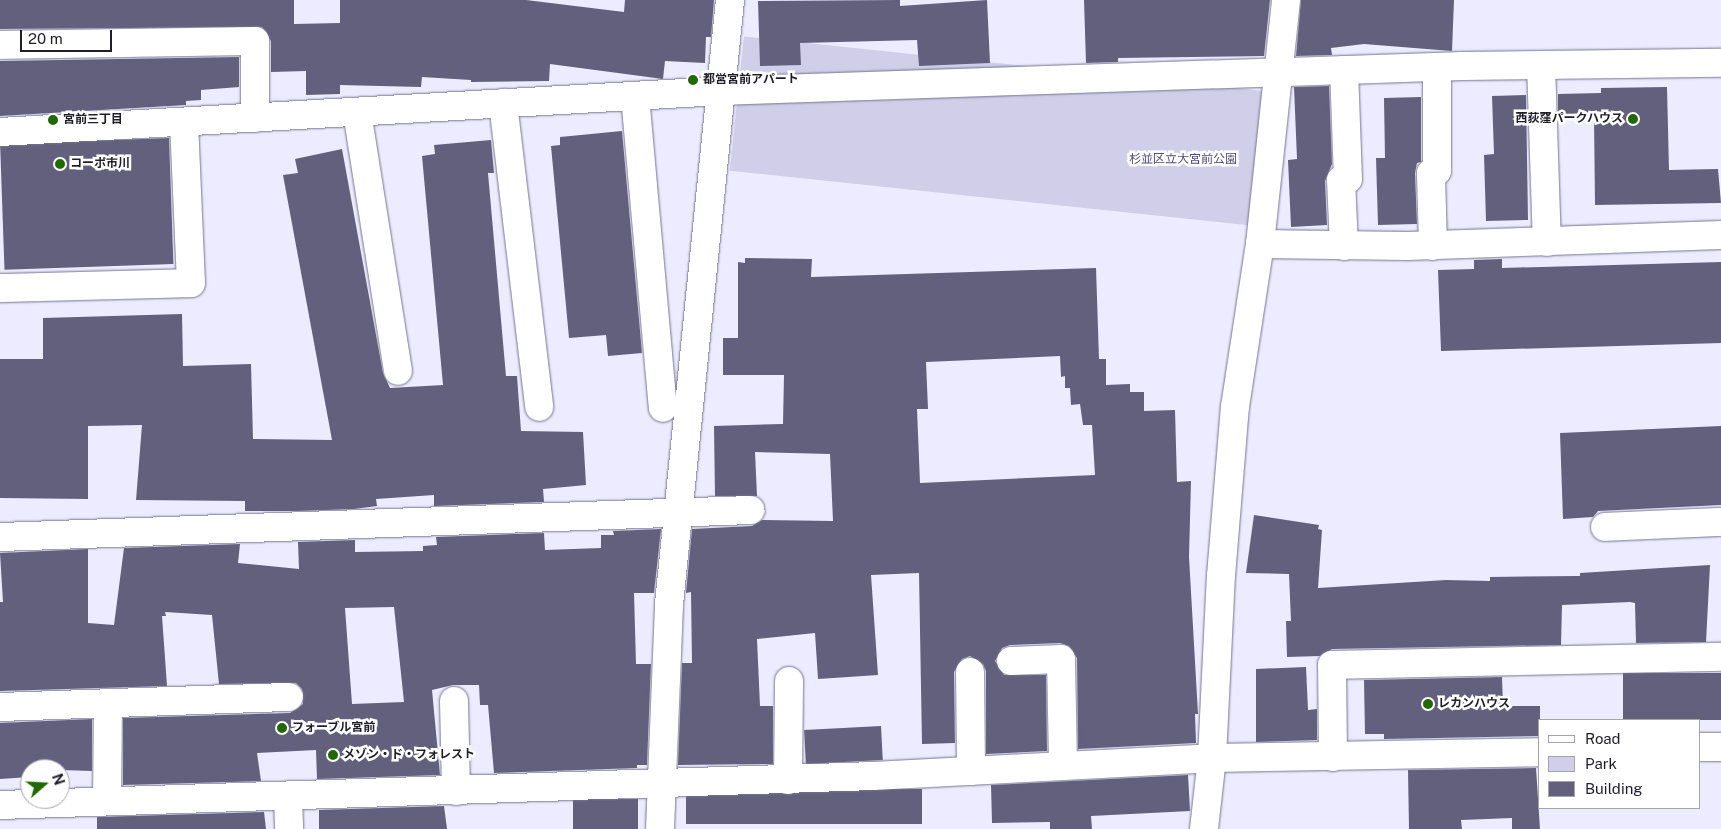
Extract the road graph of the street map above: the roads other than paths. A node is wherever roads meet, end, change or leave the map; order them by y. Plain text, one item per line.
1 (730, 0) edge
2 (1286, 0) edge
3 (0, 45) edge
4 (1721, 63) edge
5 (1541, 65) junction
6 (1450, 67) junction
7 (1344, 70) junction
8 (1278, 73) junction
9 (719, 91) junction
10 (635, 96) junction
11 (503, 103) junction
12 (357, 112) junction
13 (255, 118) junction
14 (184, 122) junction
15 (0, 132) edge
16 (1721, 235) edge
17 (1547, 242) junction
18 (1260, 244) junction
19 (1344, 246) junction
20 (1433, 246) junction
21 (0, 288) edge
22 (398, 371) dead end
23 (539, 407) dead end
24 (663, 408) dead end
25 (750, 510) dead end
26 (677, 513) junction
27 (1721, 522) edge
28 (1605, 527) dead end
29 (0, 537) edge
30 (1721, 657) edge
31 (1011, 661) dead end
32 (970, 672) dead end
33 (789, 681) dead end
34 (289, 697) dead end
35 (454, 701) dead end
36 (108, 703) junction
37 (0, 706) edge
38 (1701, 747) edge
39 (1721, 747) edge
40 (1538, 752) edge
41 (1333, 757) junction
42 (1212, 758) junction
43 (1064, 766) junction
44 (971, 771) junction
45 (788, 780) junction
46 (662, 784) junction
47 (456, 791) junction
48 (288, 797) junction
49 (107, 800) junction
50 (0, 805) edge
51 (289, 829) edge
52 (660, 829) edge
53 (1204, 829) edge

1 - 9 street
2 - 8 street
3 - 13 street
4 - 5 street
5 - 6 street
5 - 17 street
6 - 7 street
6 - 20 street
7 - 8 street
7 - 19 street
8 - 9 street
8 - 18 street
9 - 10 street
9 - 26 street
10 - 11 street
10 - 24 street
11 - 12 street
11 - 23 street
12 - 13 street
12 - 22 street
13 - 14 street
14 - 15 street
14 - 21 street
16 - 17 street
17 - 20 street
18 - 19 street
18 - 42 street
19 - 20 street
25 - 26 street
26 - 29 street
26 - 46 street
27 - 28 street
30 - 41 street
31 - 43 street
32 - 44 street
33 - 45 street
34 - 36 street
35 - 47 street
36 - 37 street
36 - 49 street
38 - 39 street
40 - 41 street
41 - 42 street
42 - 43 street
42 - 53 street
43 - 44 street
44 - 45 street
45 - 46 street
46 - 47 street
46 - 52 street
47 - 48 street
48 - 49 street
48 - 51 street
49 - 50 street

